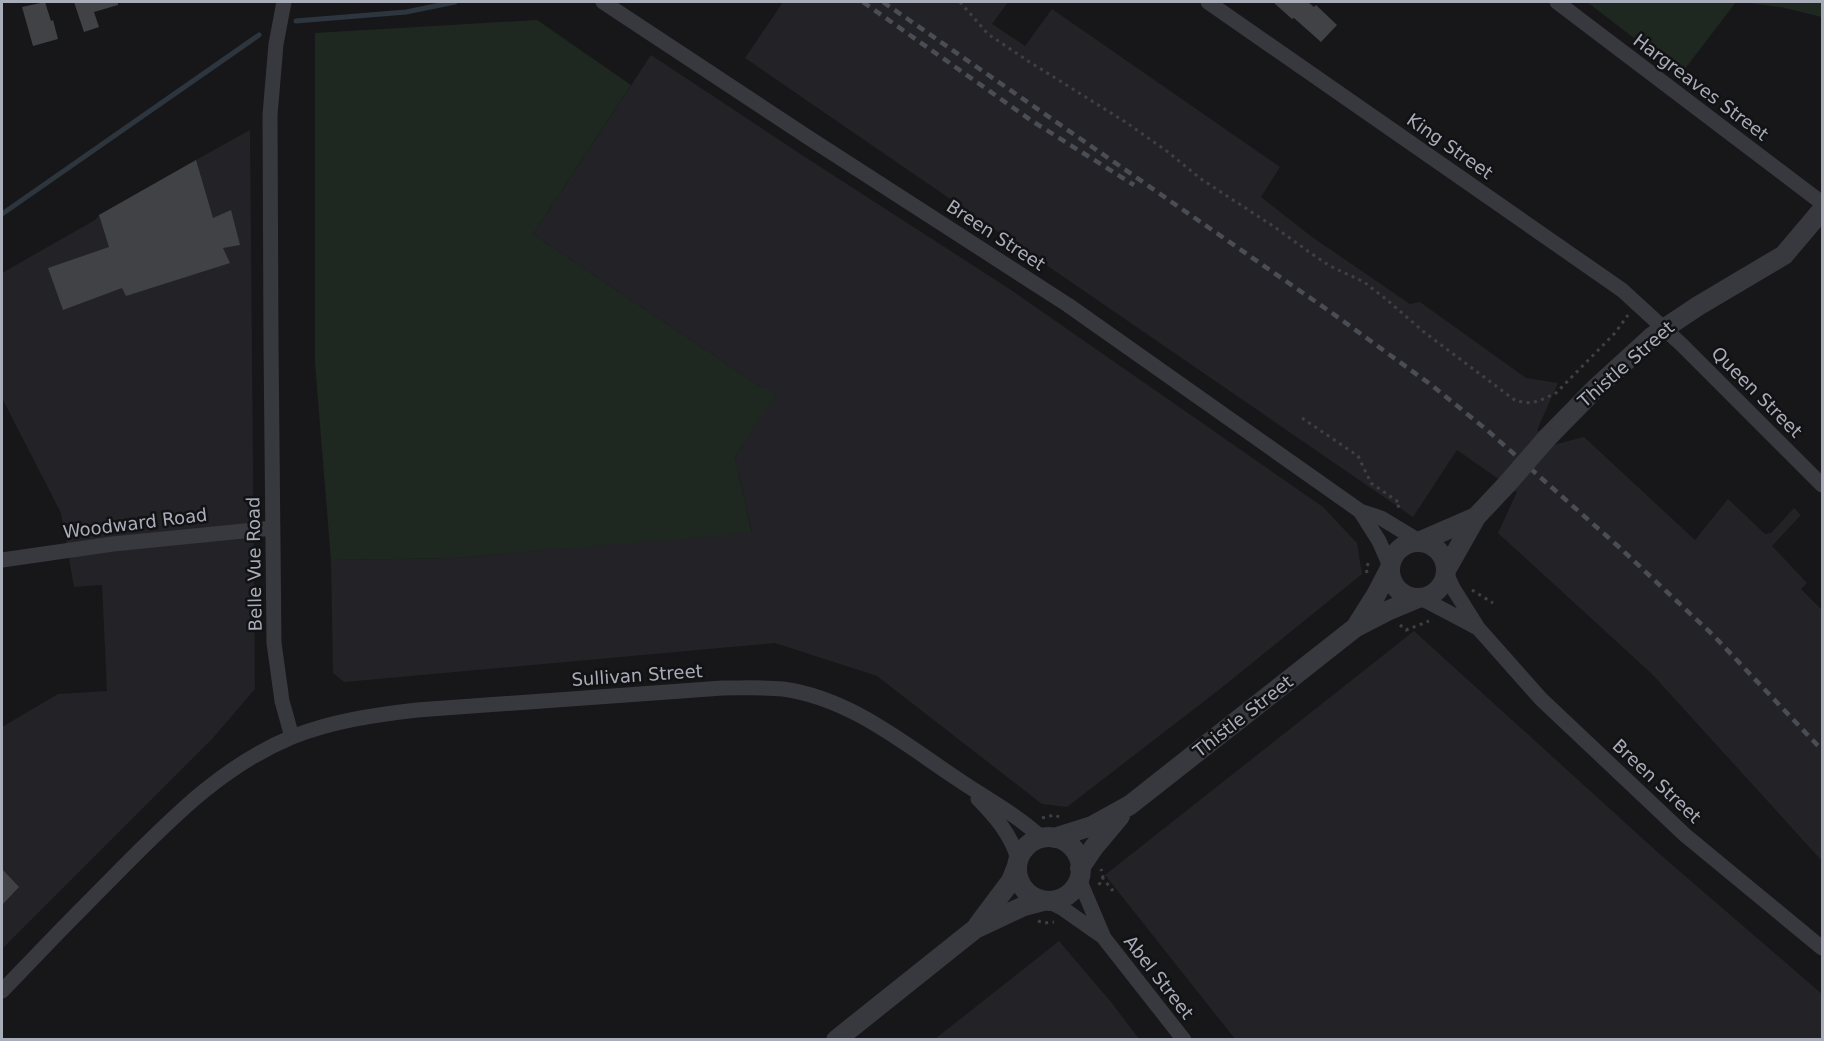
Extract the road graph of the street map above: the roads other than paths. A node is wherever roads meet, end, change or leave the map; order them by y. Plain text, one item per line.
1 (284, 2) edge
2 (603, 2) edge
3 (1208, 2) edge
4 (1557, 2) edge
5 (1822, 203) edge
6 (1822, 210) edge
7 (1664, 328) junction
8 (1822, 485) edge
9 (1360, 511) junction
10 (1476, 517) junction
11 (273, 528) junction
12 (1420, 541) junction
13 (2, 560) edge
14 (1390, 568) junction
15 (1446, 571) junction
16 (1420, 598) junction
17 (1356, 627) junction
18 (1478, 628) junction
19 (292, 737) junction
20 (964, 783) junction
21 (1130, 805) junction
22 (1048, 838) junction
23 (1018, 863) junction
24 (1080, 874) junction
25 (1045, 901) junction
26 (975, 929) junction
27 (1104, 938) junction
28 (1822, 948) edge
29 (2, 991) edge
30 (836, 1040) edge
31 (1184, 1040) edge

1 - 11 street, Belle Vue Road
2 - 9 street, Breen Street
3 - 7 street, King Street
4 - 5 street, Hargreaves Street
6 - 7 street, Thistle Street
7 - 8 street, Queen Street
7 - 10 street, Thistle Street, bridge
9 - 12 street, Breen Street
9 - 14 street, Breen Street
10 - 12 street, Thistle Street
10 - 15 street, Thistle Street
11 - 13 street, Woodward Road
11 - 19 street, Belle Vue Road
12 - 14 street
12 - 15 street
14 - 16 street
14 - 17 street, Thistle Street
15 - 16 street
15 - 18 street, Breen Street
16 - 17 street, Thistle Street
16 - 18 street, Breen Street
17 - 21 street, Thistle Street
18 - 28 street, Breen Street
19 - 20 street, Sullivan Street
19 - 29 street
20 - 22 street, Sullivan Street
20 - 23 street, Sullivan Street
21 - 22 street, Thistle Street
21 - 24 street, Thistle Street
22 - 23 street
22 - 24 street
23 - 25 street
23 - 26 street
24 - 25 street
24 - 27 street, Abel Street
25 - 26 street
25 - 27 street, Abel Street
26 - 30 street
27 - 31 street, Abel Street

